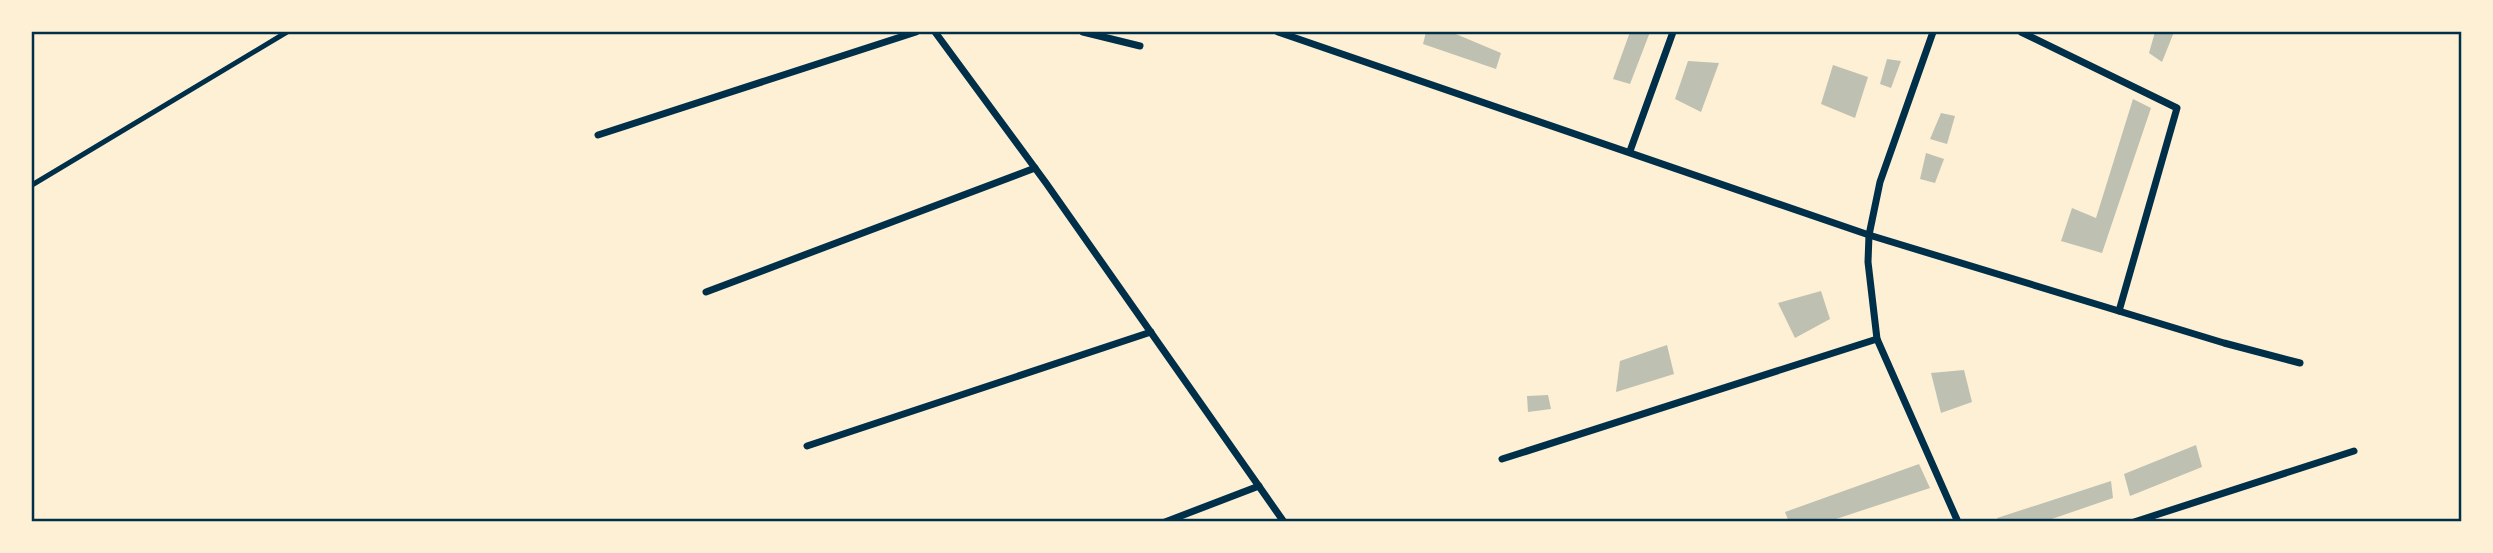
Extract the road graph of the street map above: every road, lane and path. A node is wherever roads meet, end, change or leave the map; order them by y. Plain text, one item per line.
1 (287, 32) edge
2 (916, 32) edge
3 (934, 32) edge
4 (1083, 32) edge
5 (1278, 32) edge
6 (1672, 32) edge
7 (1933, 32) edge
8 (2021, 32) edge
9 (1140, 46) dead end
10 (598, 135) dead end
11 (1629, 151) junction
12 (1035, 168) junction
13 (32, 186) edge
14 (1869, 235) junction
15 (706, 292) dead end
16 (2119, 311) junction
17 (1151, 332) junction
18 (1877, 338) junction
19 (2300, 363) dead end
20 (807, 446) dead end
21 (2354, 451) dead end
22 (1503, 459) dead end
23 (1259, 486) junction
24 (1165, 522) edge
25 (1284, 522) edge
26 (1958, 522) edge
27 (2134, 522) edge

1 - 13 lane
2 - 10 street
3 - 12 street
4 - 9 street
5 - 11 street
6 - 11 street
7 - 14 street
8 - 16 street
11 - 14 street
12 - 15 street
12 - 17 street
14 - 16 street
14 - 18 street
16 - 19 street
17 - 20 street
17 - 23 street
18 - 22 street
18 - 26 street
21 - 27 street
23 - 24 street
23 - 25 street

